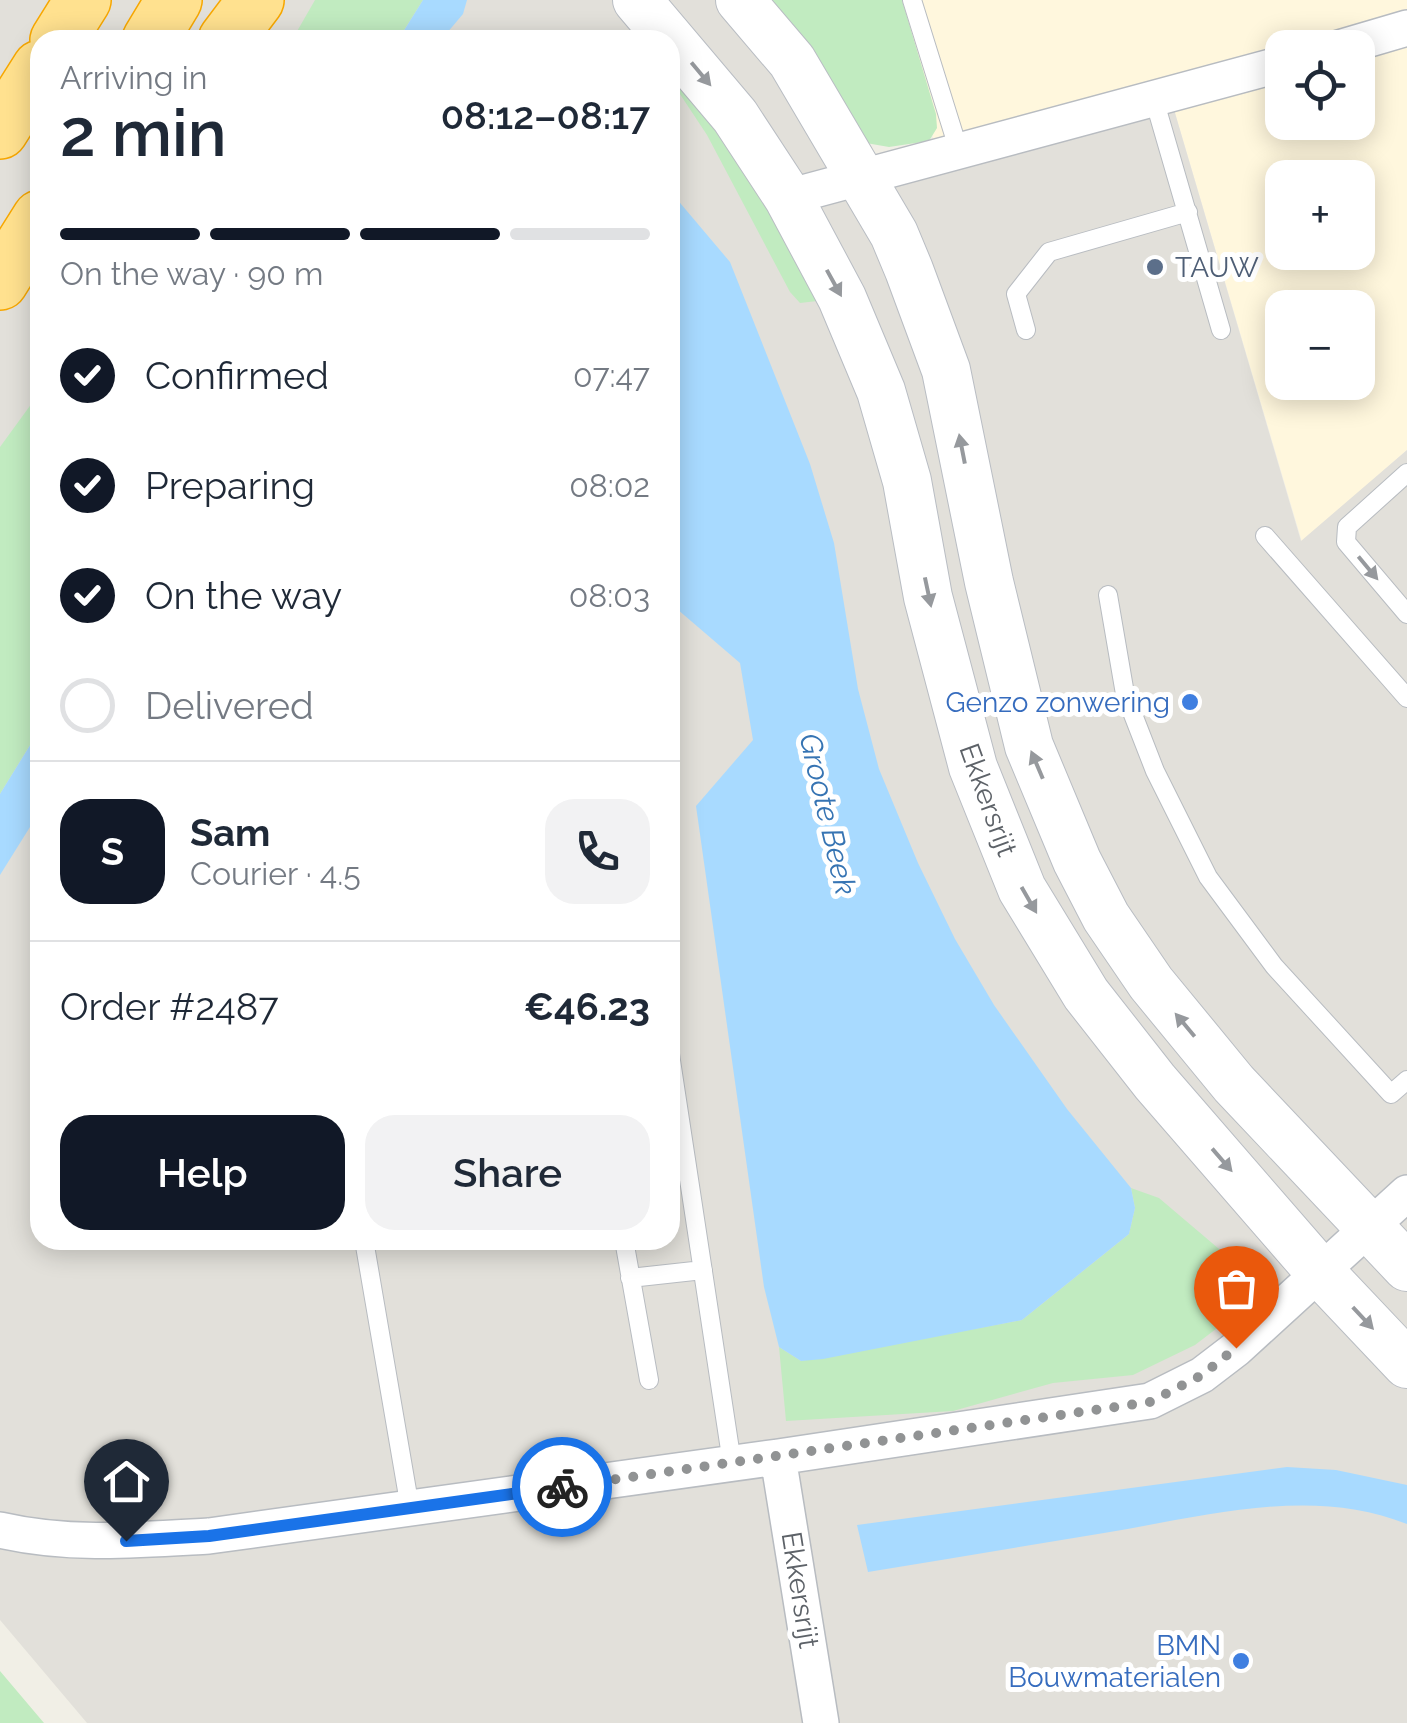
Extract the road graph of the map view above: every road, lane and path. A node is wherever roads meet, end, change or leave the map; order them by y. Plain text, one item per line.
1 (83, 0) edge
2 (174, 0) edge
3 (256, 0) edge
4 (637, 0) edge
5 (740, 0) edge
6 (912, 0) edge
7 (1407, 28) edge
8 (64, 30) edge
9 (156, 30) edge
10 (234, 30) edge
11 (663, 30) edge
12 (1375, 37) edge
13 (680, 50) edge
14 (1265, 69) edge
15 (30, 84) edge
16 (1154, 98) junction
17 (0, 132) edge
18 (959, 152) junction
19 (860, 177) junction
20 (788, 197) junction
21 (1188, 212) junction
22 (30, 234) edge
23 (0, 282) edge
24 (30, 289) edge
25 (0, 319) edge
26 (1026, 330) dead end
27 (1221, 330) dead end
28 (1407, 473) edge
29 (1266, 536) dead end
30 (1108, 595) dead end
31 (1407, 614) edge
32 (1407, 698) edge
33 (1407, 1080) edge
34 (680, 1119) edge
35 (1407, 1193) edge
36 (1369, 1226) junction
37 (366, 1250) edge
38 (626, 1250) edge
39 (1407, 1267) edge
40 (703, 1270) junction
41 (1319, 1270) junction
42 (630, 1278) junction
43 (1407, 1364) edge
44 (648, 1380) dead end
45 (778, 1458) junction
46 (732, 1463) junction
47 (410, 1508) junction
48 (0, 1530) edge
49 (822, 1723) edge

1 - 8 highway
2 - 9 highway
3 - 10 highway
4 -> 11 main road, Ekkersrijt
5 - 19 main road, Ekkersrijt
6 - 18 lane
7 - 12 street
13 -> 20 main road, Ekkersrijt
14 - 16 street
15 - 17 highway
16 - 18 street
16 - 21 lane
18 - 19 street
19 - 20 street
36 -> 19 main road, Ekkersrijt
20 -> 41 main road, Ekkersrijt
21 - 26 lane
21 - 27 lane
22 - 23 highway
24 - 25 highway
28 -> 31 lane
29 - 32 lane
30 - 33 lane
34 - 40 lane
35 - 36 street
36 - 39 main road, Ekkersrijt
36 - 41 street
37 - 47 lane
38 - 42 lane
40 - 42 lane
40 - 46 lane
41 -> 43 main road, Ekkersrijt
41 - 45 street
42 - 44 lane
45 - 46 street
45 - 49 street, Ekkersrijt
46 - 47 street
47 - 48 street

